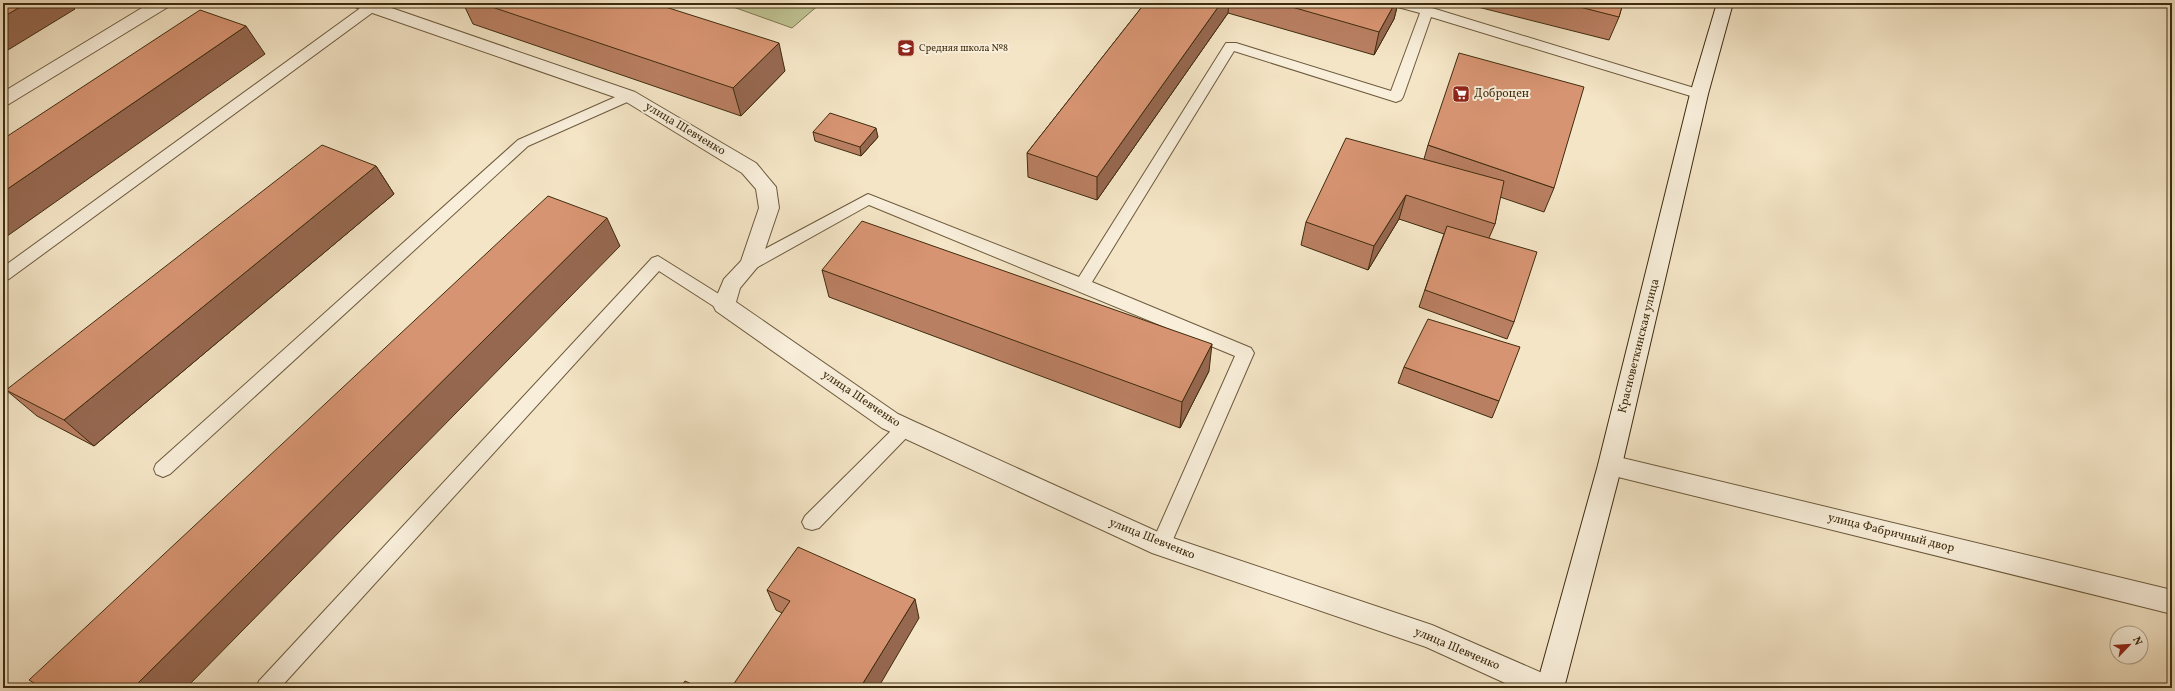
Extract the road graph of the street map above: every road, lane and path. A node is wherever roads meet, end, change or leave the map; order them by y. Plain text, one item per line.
1 (162, 3) edge
2 (1399, 3) edge
3 (1725, 3) edge
4 (366, 5) edge
5 (1427, 11) junction
6 (1699, 94) junction
7 (629, 96) junction
8 (3, 100) edge
9 (750, 264) junction
10 (3, 274) edge
11 (1082, 285) junction
12 (724, 304) junction
13 (905, 428) junction
14 (1610, 465) junction
15 (163, 469) dead end
16 (812, 522) dead end
17 (1161, 545) junction
18 (2172, 602) edge
19 (266, 688) edge
20 (1546, 688) edge
21 (1550, 688) edge

1 - 8 street
2 - 5 lane
3 - 6 street, Красноветкинская улица
4 - 7 street, улица Шевченко
4 - 10 lane
5 - 6 lane
5 - 11 lane
6 - 14 street, Красноветкинская улица
7 - 9 street, улица Шевченко
7 - 15 lane
9 - 11 lane
9 - 12 street, улица Шевченко
11 - 17 lane
12 - 13 street, улица Шевченко
12 - 19 lane
13 - 16 lane
13 - 17 street, улица Шевченко
14 - 18 street, улица Фабричный двор
14 - 21 street, Красноветкинская улица
17 - 20 street, улица Шевченко

